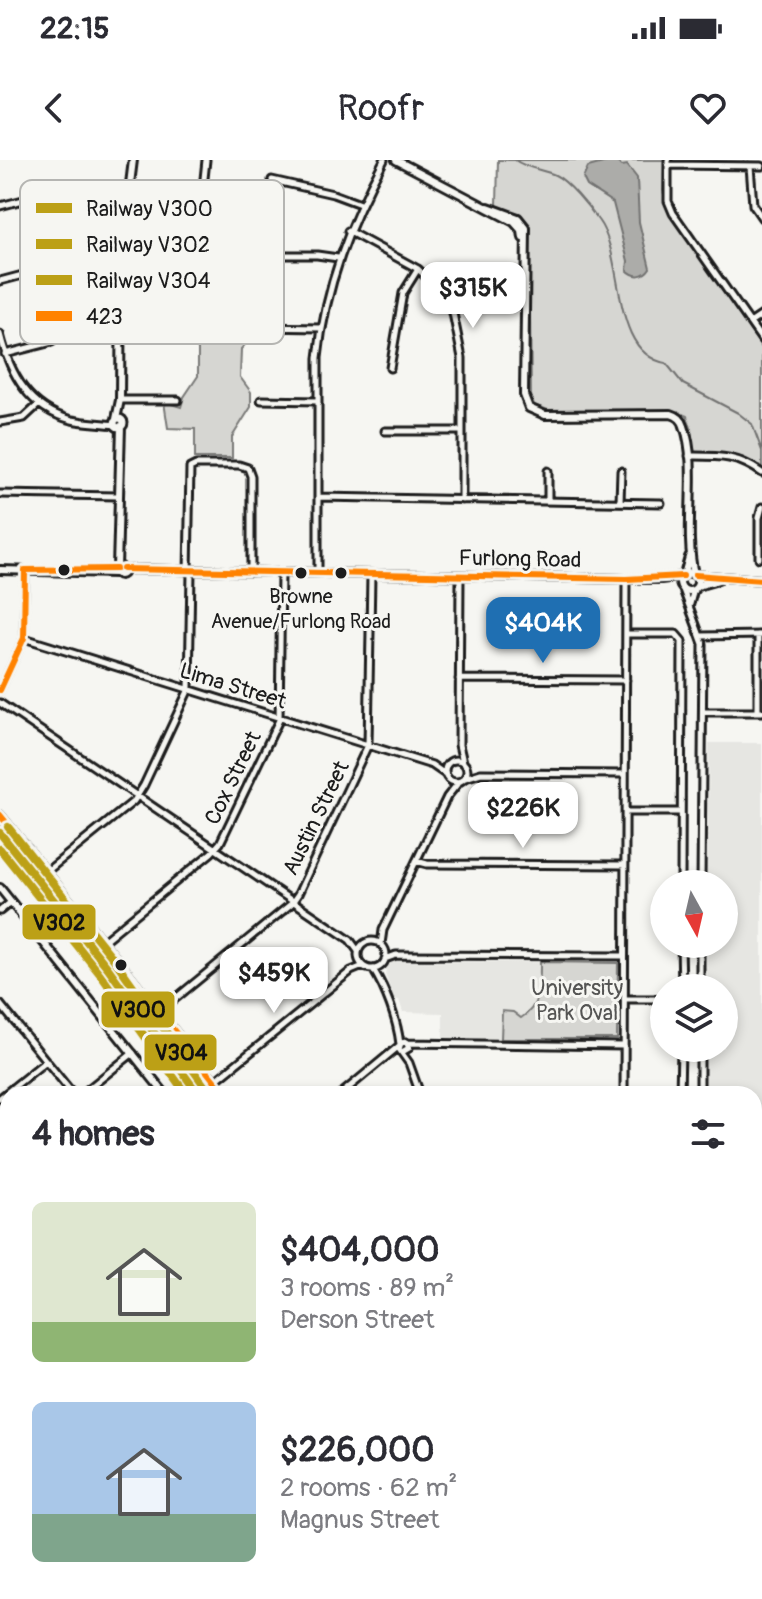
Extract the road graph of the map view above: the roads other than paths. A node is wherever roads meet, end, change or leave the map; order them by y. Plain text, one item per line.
1 (133, 160) edge
2 (206, 160) edge
3 (384, 160) edge
4 (396, 160) edge
5 (668, 163) edge
6 (750, 166) junction
7 (762, 166) edge
8 (130, 180) edge
9 (204, 180) edge
10 (284, 183) edge
11 (20, 201) edge
12 (360, 204) junction
13 (0, 206) edge
14 (762, 218) edge
15 (348, 231) junction
16 (284, 255) edge
17 (338, 258) junction
18 (418, 269) junction
19 (467, 272) dead end
20 (20, 276) edge
21 (0, 281) edge
22 (440, 291) junction
23 (762, 315) edge
24 (750, 323) junction
25 (284, 327) edge
26 (321, 328) junction
27 (0, 334) edge
28 (762, 340) edge
29 (44, 344) edge
30 (120, 344) edge
31 (5, 354) junction
32 (390, 368) dead end
33 (178, 400) dead end
34 (261, 400) dead end
35 (318, 401) junction
36 (39, 404) junction
37 (120, 404) junction
38 (0, 422) edge
39 (118, 423) junction
40 (385, 431) dead end
41 (462, 431) junction
42 (689, 456) junction
43 (548, 471) dead end
44 (621, 471) dead end
45 (762, 473) edge
46 (0, 494) edge
47 (119, 496) junction
48 (319, 497) junction
49 (462, 500) junction
50 (548, 501) junction
51 (620, 502) junction
52 (661, 503) dead end
53 (762, 507) edge
54 (689, 557) junction
55 (759, 558) dead end
56 (0, 570) edge
57 (25, 570) junction
58 (120, 570) junction
59 (190, 572) junction
60 (251, 573) junction
61 (281, 574) junction
62 (318, 574) junction
63 (371, 575) junction
64 (683, 575) junction
65 (694, 575) junction
66 (460, 576) junction
67 (626, 579) junction
68 (661, 579) junction
69 (726, 579) junction
70 (762, 580) edge
71 (681, 587) junction
72 (696, 588) junction
73 (689, 612) junction
74 (626, 634) junction
75 (760, 635) edge
76 (701, 636) junction
77 (24, 638) junction
78 (459, 679) junction
79 (626, 680) junction
80 (189, 689) junction
81 (0, 690) edge
82 (0, 703) edge
83 (703, 712) junction
84 (760, 712) edge
85 (279, 717) junction
86 (368, 745) junction
87 (459, 745) junction
88 (451, 761) junction
89 (464, 764) junction
90 (432, 765) junction
91 (481, 773) junction
92 (625, 774) junction
93 (446, 776) junction
94 (462, 780) junction
95 (138, 796) junction
96 (447, 797) junction
97 (625, 812) junction
98 (679, 812) junction
99 (0, 815) edge
100 (215, 849) junction
101 (416, 861) junction
102 (623, 865) junction
103 (681, 870) edge
104 (701, 870) edge
105 (46, 872) junction
106 (0, 888) edge
107 (293, 901) junction
108 (11, 902) junction
109 (0, 911) edge
110 (383, 930) junction
111 (350, 940) junction
112 (372, 941) junction
113 (102, 942) junction
114 (363, 943) junction
115 (381, 944) junction
116 (358, 951) junction
117 (385, 951) junction
118 (396, 955) junction
119 (624, 956) junction
120 (385, 959) junction
121 (358, 960) junction
122 (363, 966) junction
123 (376, 968) junction
124 (351, 971) junction
125 (624, 999) junction
126 (650, 999) edge
127 (0, 1004) edge
128 (159, 1012) junction
129 (624, 1046) junction
130 (404, 1047) junction
131 (133, 1053) junction
132 (46, 1061) junction
133 (681, 1062) edge
134 (700, 1062) edge
135 (215, 1081) junction
136 (15, 1086) edge
137 (66, 1086) edge
138 (92, 1086) edge
139 (159, 1086) edge
140 (219, 1086) edge
141 (351, 1086) edge
142 (417, 1086) edge
143 (624, 1086) edge
144 (680, 1086) edge
145 (700, 1086) edge

1 - 8 street
2 - 9 street
3 - 12 street
4 - 42 street
5 - 6 street
5 - 24 street
6 - 7 street
6 - 14 street
10 - 12 street
11 - 13 street
12 - 15 street
15 - 17 street
15 - 18 street
16 - 17 street
17 - 26 street
18 - 22 street
18 - 32 street
19 - 22 street
20 - 21 street
22 - 41 street
23 - 24 street
24 - 28 street
25 - 26 street
26 - 35 street
27 - 31 street
29 - 31 street
30 - 37 street
31 - 36 street
33 - 37 street
34 - 35 street
35 - 48 street
36 - 38 street
36 - 39 street
37 - 39 street
39 - 47 street
40 - 41 street
41 - 49 street
42 - 45 street
42 - 54 street
43 - 50 street
44 - 51 street
46 - 47 street
47 - 58 street
48 - 49 street
48 - 62 street
49 - 50 street
50 - 51 street
51 - 52 street
53 - 55 street
54 - 64 street
54 - 65 street
56 - 57 street, Furlong Road
57 - 58 street, Furlong Road
57 - 77 street
58 - 59 street, Furlong Road
59 - 60 street, Furlong Road
59 - 60 street
59 - 80 street
60 - 61 street, Furlong Road
61 - 62 street, Furlong Road
61 - 85 street, Cox Street
62 - 63 street, Furlong Road
63 - 66 street, Furlong Road
63 - 86 street, Austin Street
64 - 65 street, Furlong Road
64 - 68 street, Furlong Road
64 - 71 street
65 - 69 street
65 - 72 street
66 - 67 street, Furlong Road
66 - 78 street
67 - 68 street, Furlong Road
67 - 74 street
68 - 71 street, Furlong Road
69 - 70 street
69 - 72 street
71 - 72 street, Furlong Road
71 - 73 street
72 - 73 street
73 - 76 street
74 - 79 street
74 - 98 street
75 - 76 street
75 - 84 street
76 - 83 street
77 - 80 street, Lima Street
77 - 81 street
78 - 79 street
78 - 87 street
79 - 92 street
80 - 85 street, Lima Street
80 - 95 street
82 - 95 street
83 - 84 street
83 - 104 street
85 - 86 street, Lima Street
85 - 100 street, Cox Street
86 - 90 street, Lima Street
86 - 107 street, Austin Street
87 - 88 street
87 - 89 street
88 - 89 street, Lima Street
88 - 90 street, Lima Street
88 - 93 street
89 - 91 street
89 - 94 street
90 - 93 street, Lima Street
91 - 92 street
91 - 94 street
92 - 97 street
93 - 94 street
93 - 96 street
94 - 96 street
95 - 100 street
95 - 105 street
96 - 101 street
97 - 98 street
97 - 102 street
98 - 103 street
99 - 105 street
100 - 107 street
100 - 113 street, Cox Street
101 - 102 street
101 - 110 street
102 - 119 street
105 - 113 street
106 - 108 street
107 - 111 street
107 - 128 street, Austin Street
108 - 109 street
108 - 131 street
110 - 112 street
110 - 115 street
111 - 114 street
111 - 116 street
112 - 114 street
112 - 115 street
113 - 128 street
114 - 116 street
115 - 117 street
116 - 121 street
117 - 118 street
117 - 120 street
118 - 119 street
118 - 120 street
119 - 125 street
120 - 123 street
121 - 122 street
121 - 124 street
122 - 123 street
122 - 124 street
123 - 130 street
124 - 135 street
125 - 126 street
125 - 129 street
127 - 132 street
128 - 135 street
129 - 130 street
129 - 143 street
130 - 141 street
130 - 142 street
131 - 138 street
131 - 139 street
132 - 136 street
132 - 137 street
133 - 144 street
134 - 145 street
135 - 140 street

